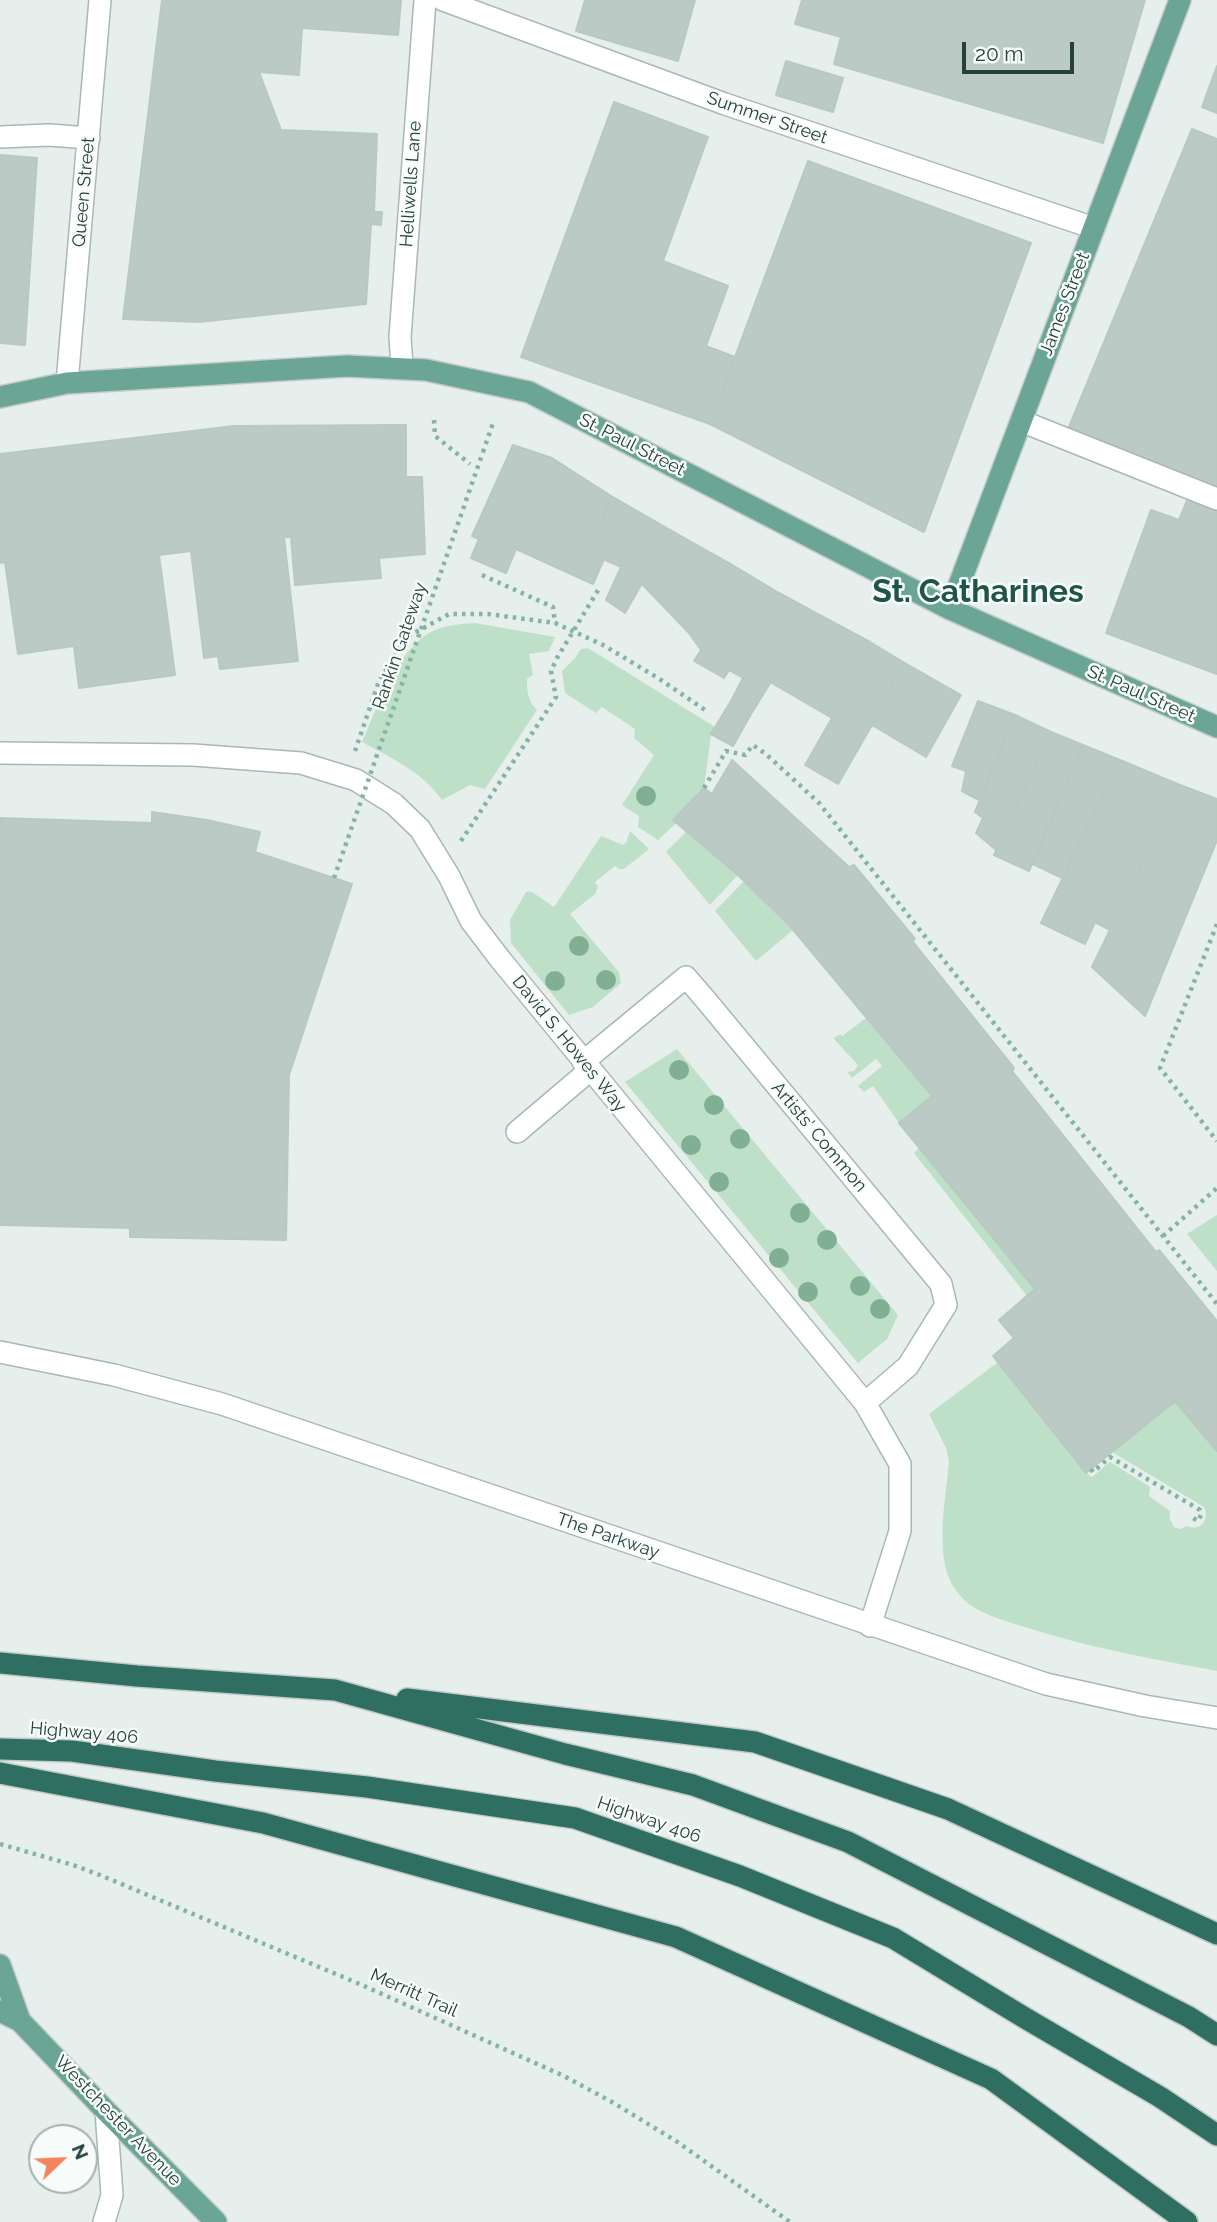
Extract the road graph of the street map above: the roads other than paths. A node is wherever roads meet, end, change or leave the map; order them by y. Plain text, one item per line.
1 (100, 0) edge
2 (425, 0) edge
3 (443, 0) edge
4 (1180, 0) edge
5 (0, 137) edge
6 (89, 138) junction
7 (1094, 228) junction
8 (402, 367) junction
9 (67, 383) junction
10 (0, 397) edge
11 (1021, 421) junction
12 (1217, 499) edge
13 (950, 609) junction
14 (1217, 727) edge
15 (0, 754) edge
16 (586, 1066) junction
17 (517, 1132) dead end
18 (0, 1352) edge
19 (865, 1403) junction
20 (870, 1626) junction
21 (0, 1663) edge
22 (335, 1690) junction
23 (1217, 1718) edge
24 (0, 1749) edge
25 (0, 1773) edge
26 (1217, 1934) edge
27 (0, 1965) edge
28 (0, 2011) edge
29 (20, 2021) junction
30 (0, 2028) edge
31 (1217, 2035) edge
32 (106, 2112) junction
33 (1217, 2136) edge
34 (104, 2222) edge
35 (216, 2222) edge
36 (1187, 2222) edge

1 - 6 street, Queen Street
2 - 8 street, Helliwells Lane
3 - 7 street, Summer Street
4 - 7 main road, James Street
5 - 6 street
6 - 9 street, Queen Street
7 - 11 main road, James Street
8 - 9 main road, St. Paul Street
8 - 13 main road, St. Paul Street
9 - 10 main road, St. Paul Street
11 - 12 street
11 - 13 main road, James Street
13 - 14 main road, St. Paul Street
15 - 16 street, David S. Howes Way
16 - 17 street
16 - 19 street, David S. Howes Way
16 - 19 street, Artists' Common
18 - 20 street, The Parkway
19 - 20 street, David S. Howes Way
20 - 23 street, The Parkway
21 - 22 highway
22 - 26 highway
22 - 31 highway
24 - 33 highway, Highway 406
25 - 36 highway
27 - 29 main road, Westchester Avenue
28 - 29 main road, Westchester Avenue
29 - 30 main road
29 - 32 main road, Westchester Avenue
32 - 34 street
32 - 35 main road, Westchester Avenue

